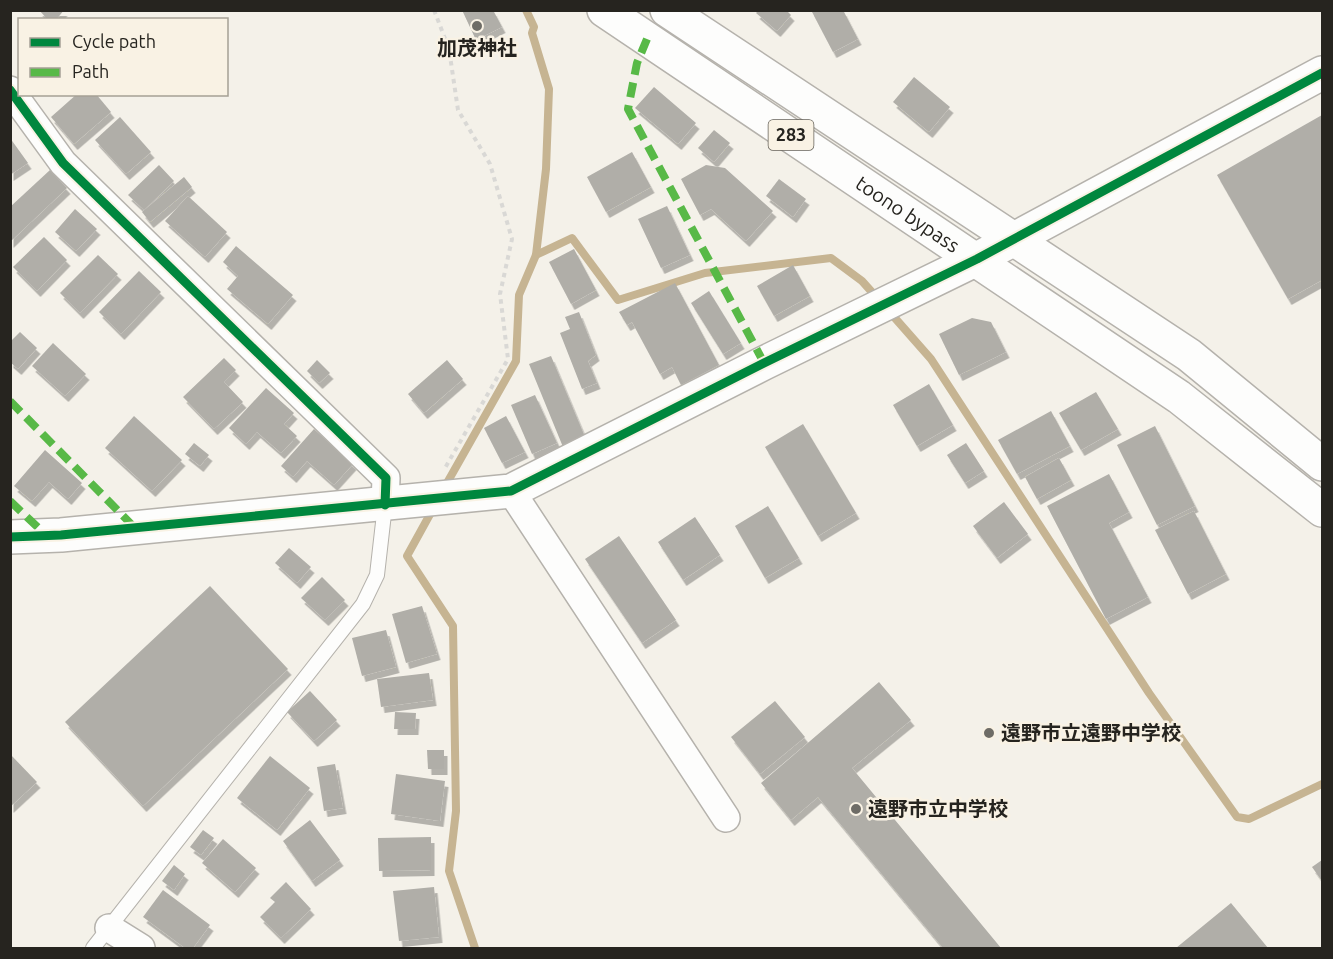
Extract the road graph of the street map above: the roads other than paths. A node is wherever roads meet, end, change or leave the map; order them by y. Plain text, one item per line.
1 (604, 10) edge
2 (667, 10) edge
3 (1323, 73) edge
4 (10, 90) edge
5 (1016, 239) junction
6 (977, 260) junction
7 (1323, 464) edge
8 (511, 491) junction
9 (385, 504) junction
10 (1323, 510) edge
11 (10, 537) edge
12 (726, 818) dead end
13 (101, 938) edge
14 (141, 948) edge

1 - 6 main road, toono bypass / 283
2 - 5 main road, toono bypass / 283
3 - 5 main road
4 - 9 street
5 - 6 main road
5 - 7 main road, toono bypass / 283
6 - 8 main road
6 - 10 main road, toono bypass / 283
8 - 9 main road
8 - 12 street
9 - 11 main road
9 - 13 lane
13 - 14 street

